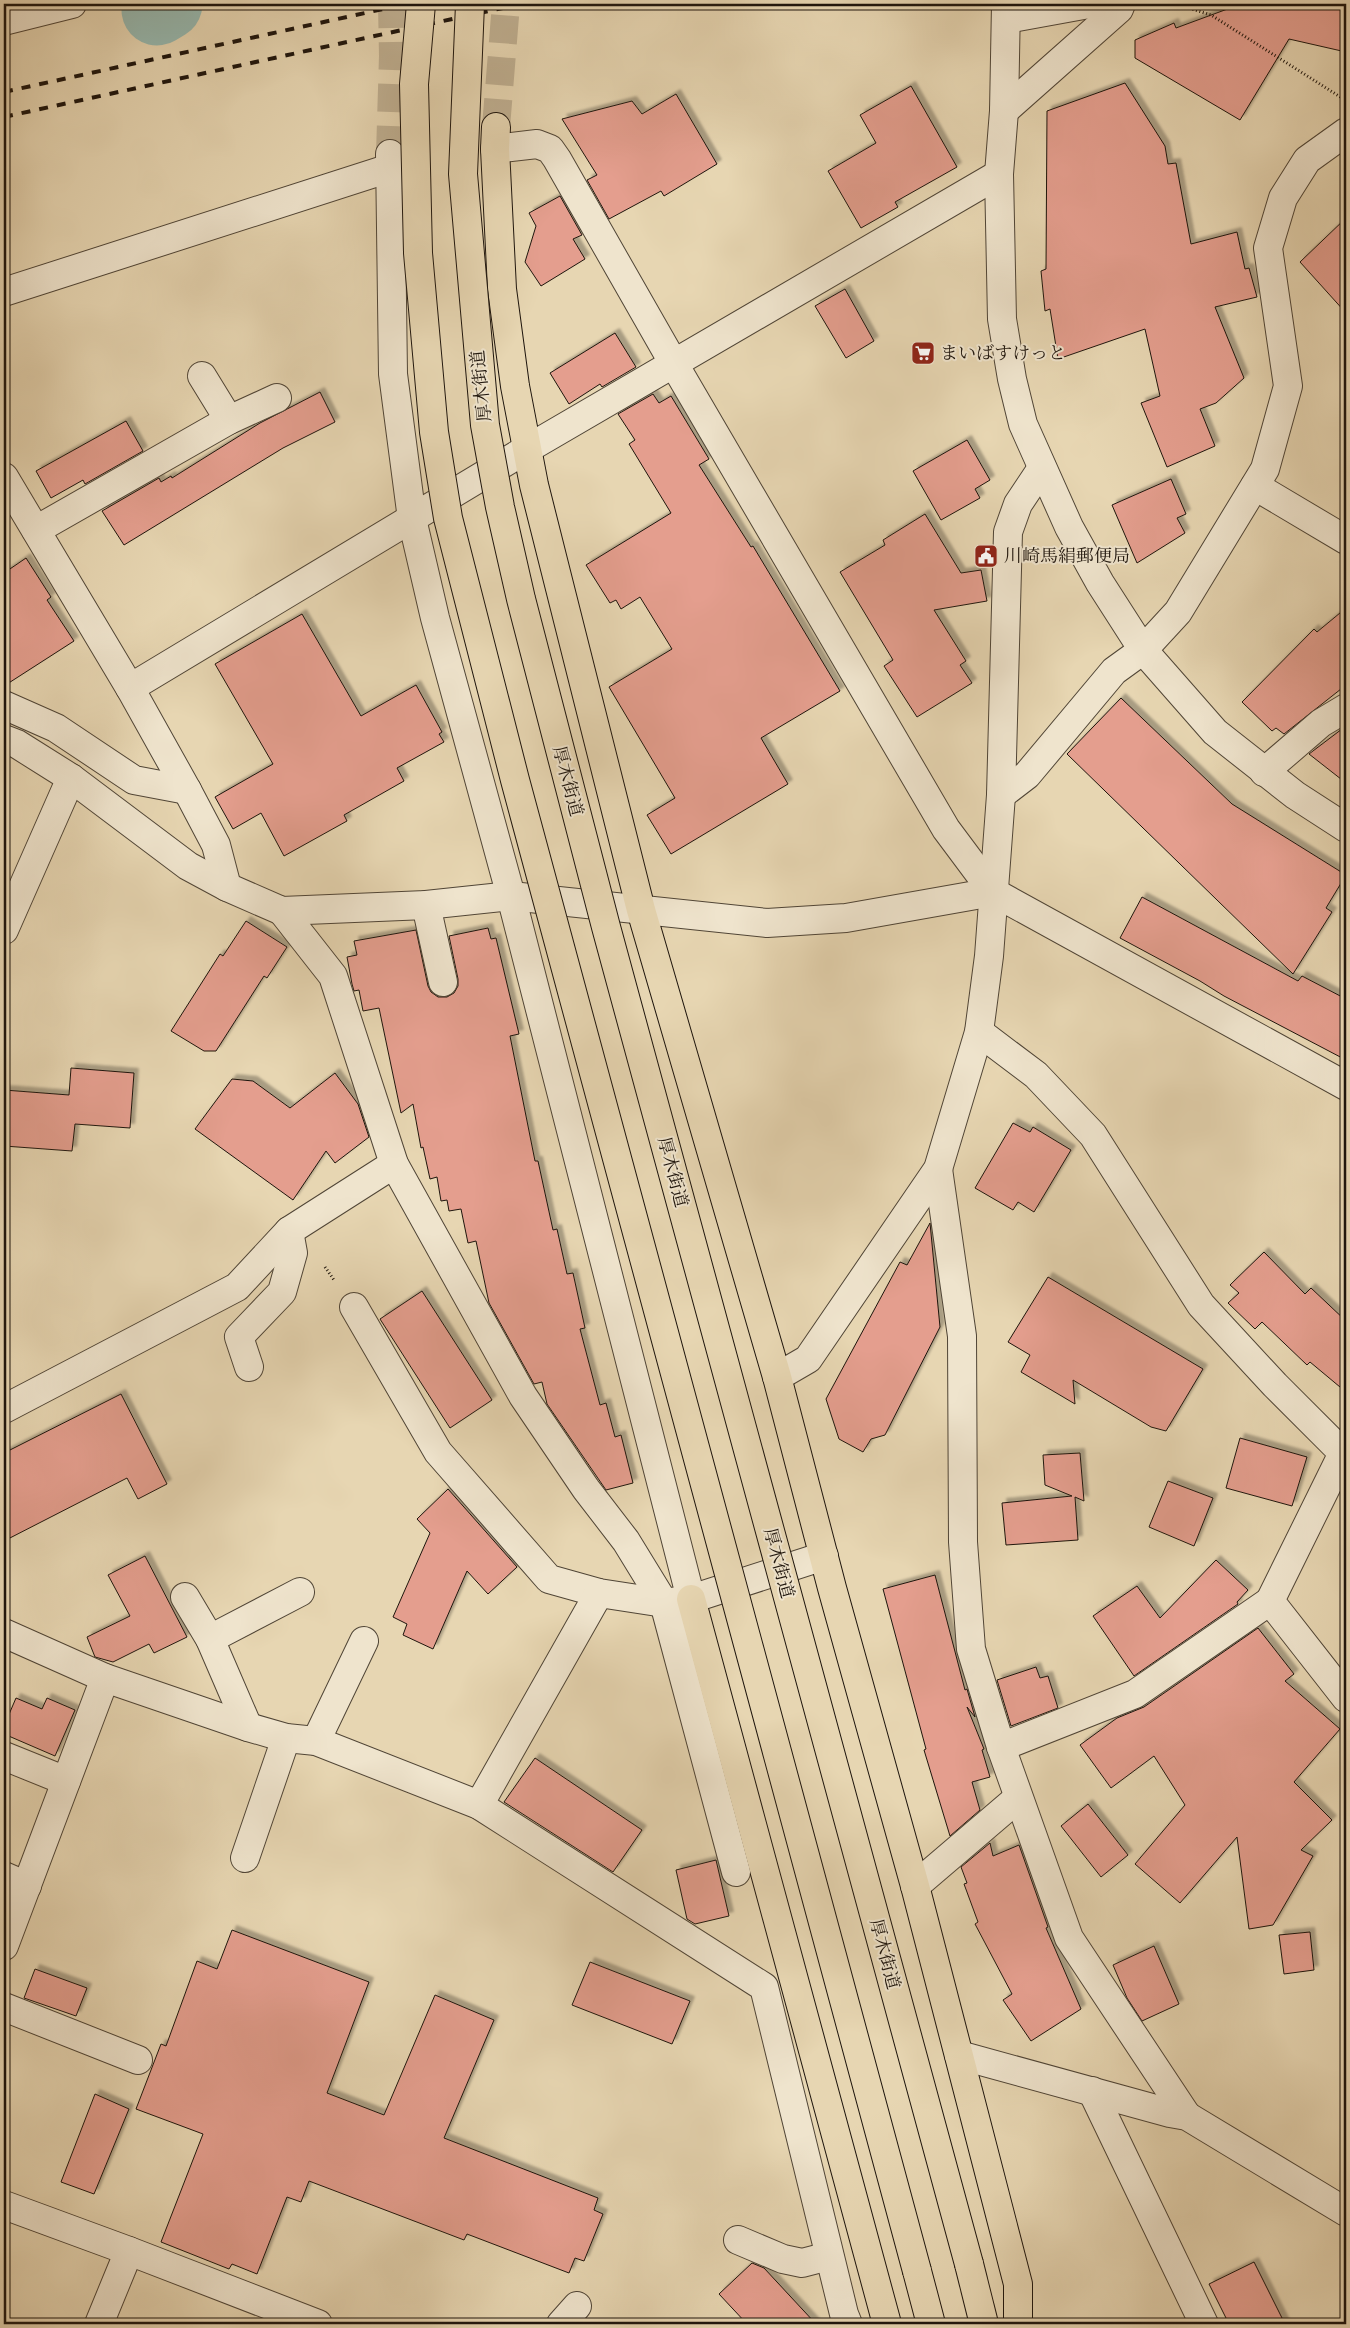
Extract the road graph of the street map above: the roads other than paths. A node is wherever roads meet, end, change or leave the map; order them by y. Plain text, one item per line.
1 (72, 4) edge
2 (421, 4) edge
3 (470, 4) edge
4 (1088, 4) edge
5 (1121, 4) edge
6 (1006, 11) edge
7 (4, 20) edge
8 (1004, 111) junction
9 (1346, 132) edge
10 (495, 138) joint
11 (999, 174) junction
12 (4, 292) edge
13 (674, 364) junction
14 (202, 376) dead end
15 (277, 398) dead end
16 (229, 420) junction
17 (528, 449) junction
18 (1042, 468) junction
19 (4, 477) edge
20 (1255, 486) junction
21 (412, 519) junction
22 (36, 530) junction
23 (1346, 540) edge
24 (1143, 650) junction
25 (130, 688) junction
26 (4, 705) edge
27 (1346, 708) edge
28 (4, 739) edge
29 (1264, 772) junction
30 (70, 778) junction
31 (187, 790) junction
32 (1001, 795) junction
33 (1346, 828) edge
34 (226, 887) junction
35 (993, 892) junction
36 (511, 896) junction
37 (426, 905) junction
38 (641, 910) junction
39 (282, 911) junction
40 (4, 930) edge
41 (442, 982) dead end
42 (979, 1032) junction
43 (1346, 1086) edge
44 (394, 1164) junction
45 (938, 1169) junction
46 (291, 1242) junction
47 (354, 1307) road end
48 (249, 1367) dead end
49 (777, 1377) junction
50 (4, 1409) edge
51 (824, 1556) junction
52 (300, 1592) dead end
53 (599, 1593) junction
54 (185, 1597) dead end
55 (678, 1601) junction
56 (1270, 1601) junction
57 (4, 1633) edge
58 (210, 1639) junction
59 (364, 1641) dead end
60 (105, 1678) junction
61 (1346, 1698) edge
62 (248, 1727) junction
63 (286, 1738) junction
64 (316, 1741) junction
65 (1001, 1746) junction
66 (4, 1756) edge
67 (66, 1781) junction
68 (1018, 1798) junction
69 (479, 1805) junction
70 (245, 1858) dead end
71 (736, 1872) dead end
72 (15, 1881) edge
73 (915, 1886) junction
74 (4, 1946) edge
75 (4, 2006) edge
76 (959, 2055) junction
77 (138, 2060) dead end
78 (1092, 2091) junction
79 (1187, 2116) junction
80 (4, 2205) edge
81 (1346, 2212) edge
82 (738, 2240) dead end
83 (130, 2251) junction
84 (829, 2256) junction
85 (99, 2324) edge
86 (318, 2324) edge
87 (848, 2324) edge
88 (888, 2324) edge
89 (931, 2324) edge
90 (984, 2324) edge
91 (1018, 2324) edge
92 (1204, 2324) edge

1 - 7 street
2 - 89 highway, bridge
3 - 90 highway, 厚木街道, bridge
4 - 6 street
5 - 8 street
6 - 8 street
8 - 11 street
9 - 20 street
10 - 13 street
10 - 17 highway
11 - 13 street
11 - 18 street
12 - 21 street
13 - 17 street
13 - 35 street
14 - 16 street
15 - 16 street
16 - 22 street
17 - 21 street
17 - 38 highway
18 - 24 street
18 - 32 street
19 - 22 street
20 - 23 street
20 - 24 street
21 - 25 street
21 - 36 street
22 - 25 street
24 - 29 street
24 - 32 street
25 - 31 street
26 - 31 street
27 - 29 street
28 - 30 street
29 - 33 street
30 - 34 street
30 - 40 street
31 - 34 street
32 - 35 street
34 - 39 street
35 - 38 street
35 - 42 street
35 - 43 street
36 - 37 street
36 - 38 street
36 - 55 street
37 - 39 street
37 - 41 street
38 - 49 highway
39 - 44 street
42 - 45 street
42 - 56 street
44 - 46 street
44 - 55 street
45 - 49 street
45 - 65 street
46 - 48 street
46 - 50 street
47 - 53 street
49 - 51 highway
51 - 55 street
51 - 73 highway
52 - 58 street
53 - 55 street
53 - 69 street
54 - 58 street
55 - 71 street
55 - 88 highway
56 - 61 street
56 - 65 street
57 - 60 street
58 - 62 street
59 - 64 street
60 - 62 street
60 - 67 street
62 - 63 street
63 - 64 street
63 - 70 street
64 - 69 street
65 - 68 street
66 - 67 street
67 - 72 street
68 - 73 street
68 - 79 street
69 - 84 street
72 - 74 street
73 - 76 highway
75 - 77 street
76 - 78 street
76 - 91 highway
78 - 79 street
78 - 92 street
79 - 81 street
80 - 83 street
82 - 84 street
83 - 85 street
83 - 86 street
84 - 87 street

